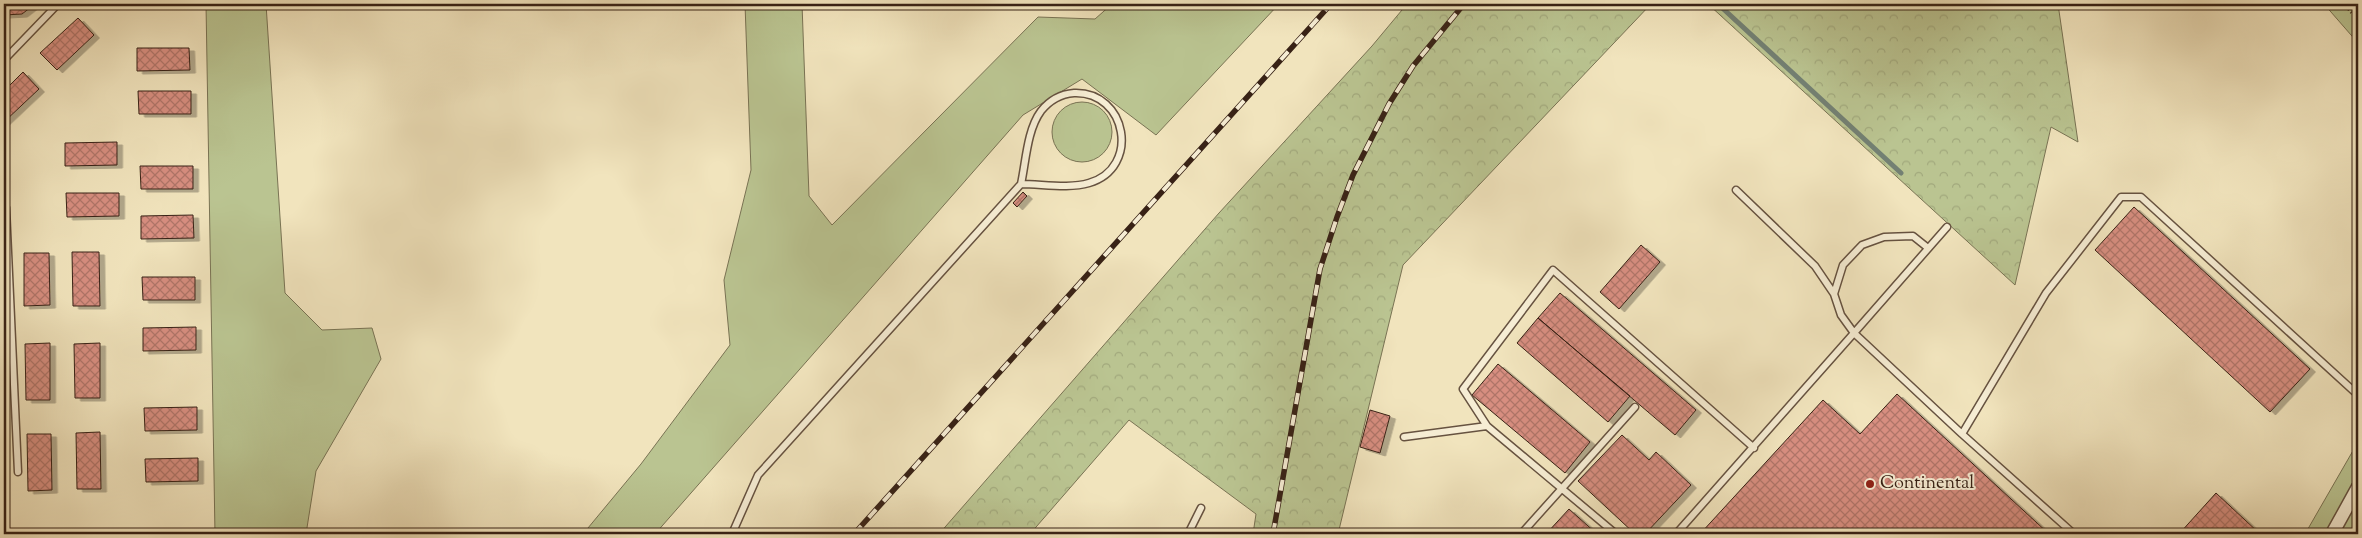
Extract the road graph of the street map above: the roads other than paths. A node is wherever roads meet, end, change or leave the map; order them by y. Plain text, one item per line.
1 (58, 4) edge
2 (4, 60) edge
3 (1021, 184) junction
4 (1736, 190) dead end
5 (4, 202) edge
6 (1946, 227) dead end
7 (1928, 248) junction
8 (1834, 294) junction
9 (1854, 333) junction
10 (2358, 395) edge
11 (1635, 407) dead end
12 (1487, 426) junction
13 (1962, 434) junction
14 (1404, 437) dead end
15 (1754, 448) junction
16 (18, 472) dead end
17 (1561, 487) junction
18 (2358, 488) edge
19 (1201, 508) dead end
20 (732, 534) edge
21 (1188, 534) edge
22 (1521, 534) edge
23 (1616, 534) edge
24 (1676, 534) edge
25 (2074, 534) edge
26 (2332, 534) edge

1 - 2 lane
3 - 3 lane
3 - 20 lane
4 - 8 lane
5 - 16 lane
6 - 7 lane
7 - 8 lane
7 - 9 lane
8 - 9 lane
9 - 13 lane
9 - 15 lane
10 - 13 lane
11 - 17 lane
12 - 14 lane
12 - 15 lane
12 - 17 lane
13 - 25 lane
15 - 24 lane
17 - 22 lane
17 - 23 lane
18 - 26 street
19 - 21 lane

